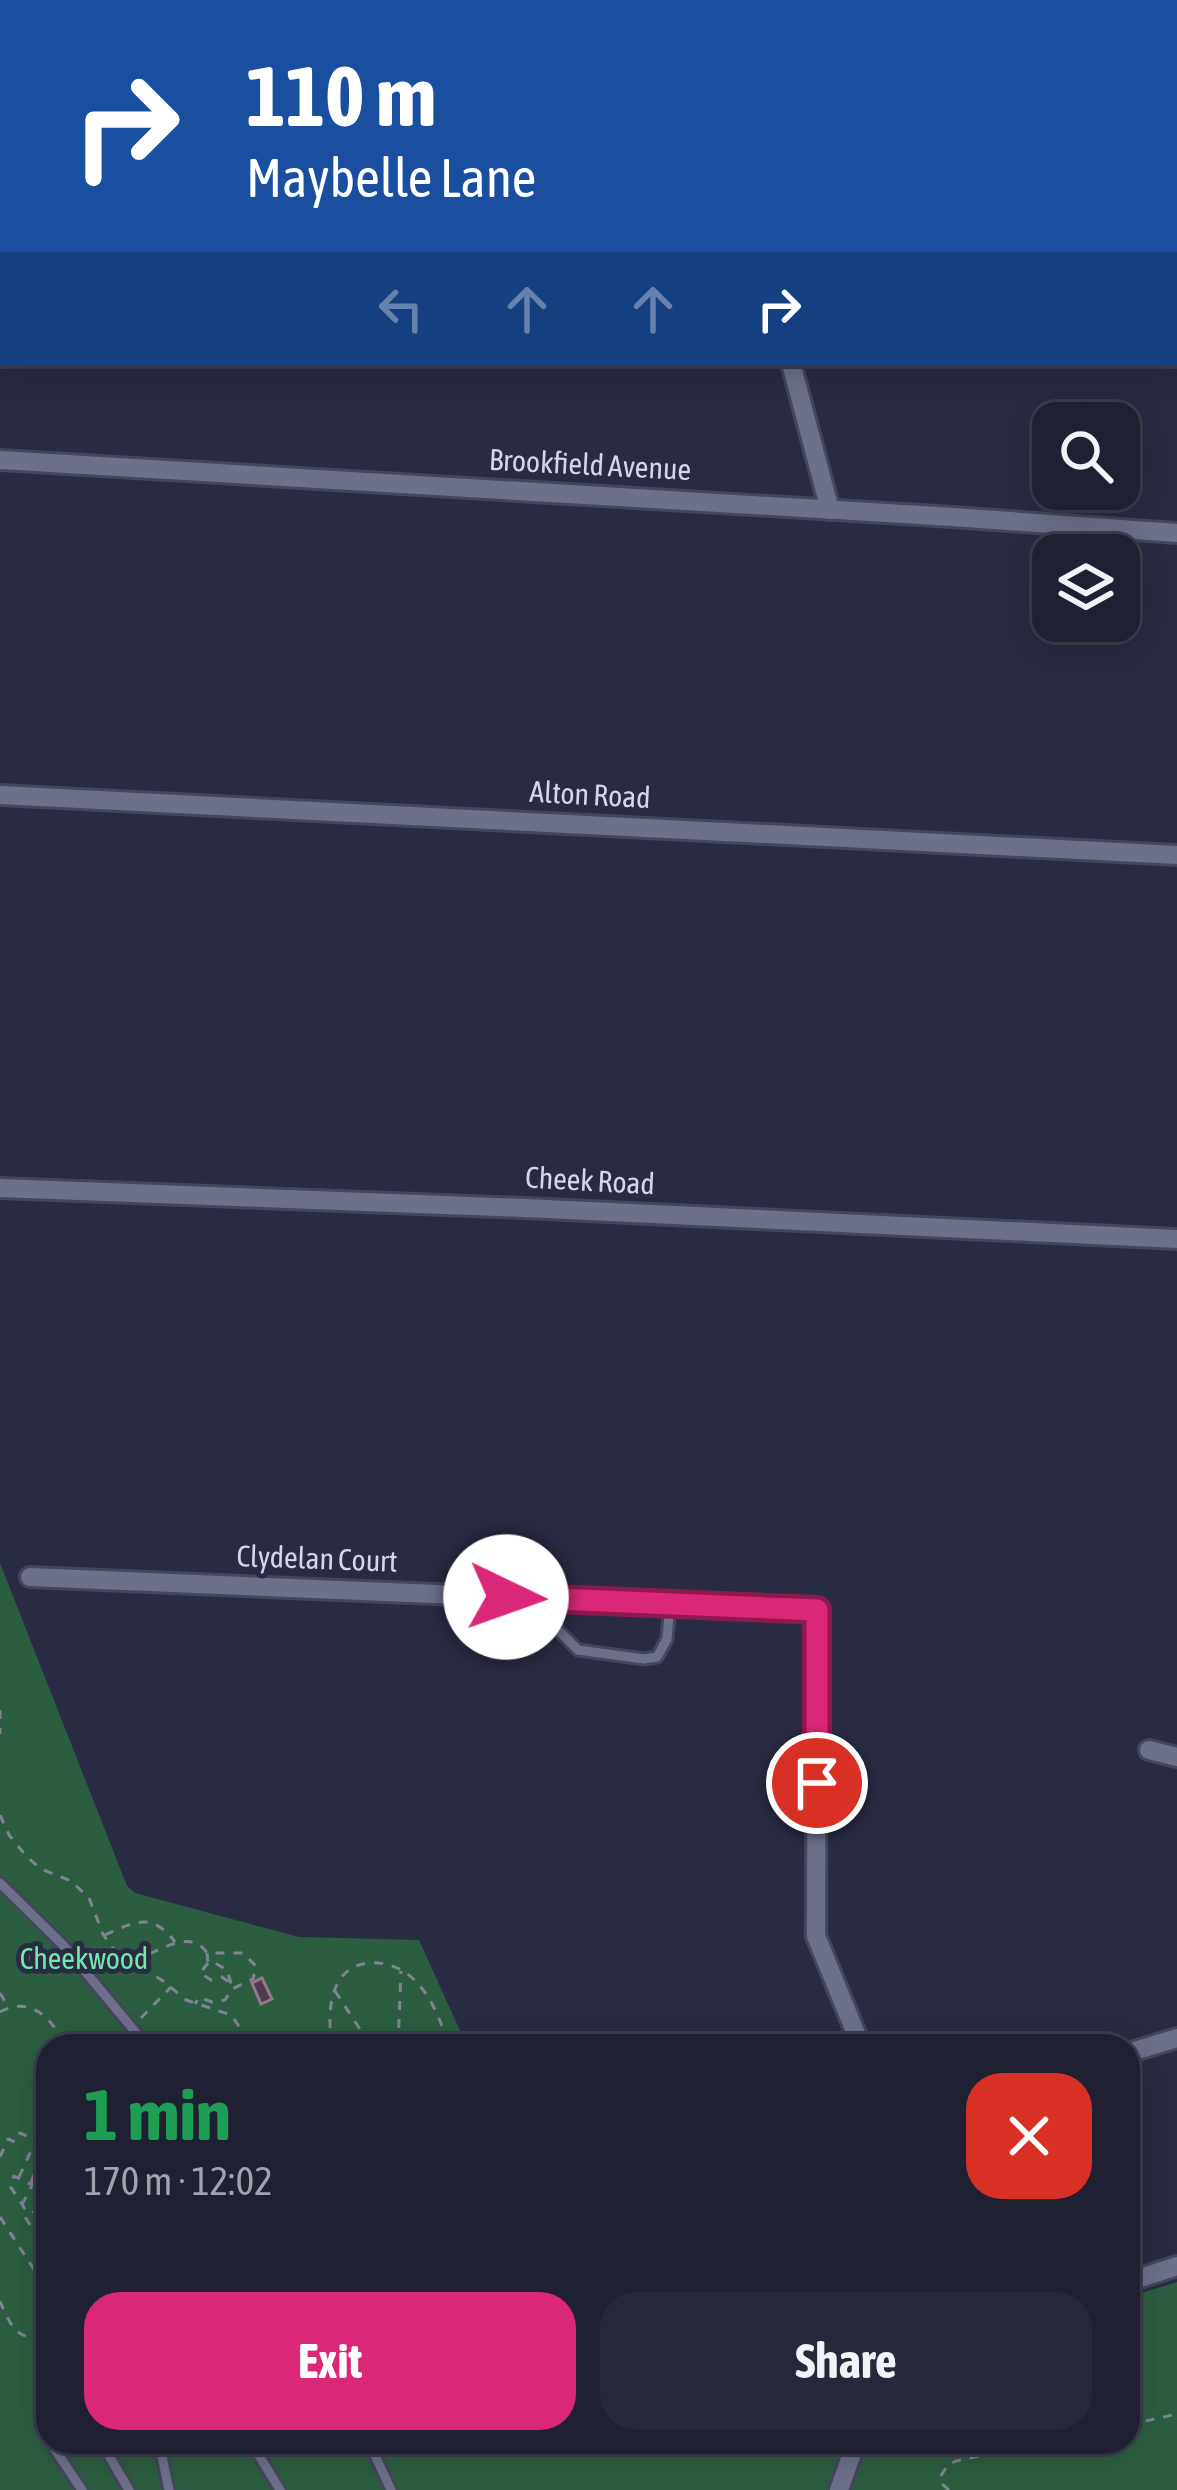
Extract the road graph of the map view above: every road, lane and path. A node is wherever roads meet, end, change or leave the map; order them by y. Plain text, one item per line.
1 (792, 366) edge
2 (0, 460) edge
3 (830, 510) junction
4 (1177, 532) edge
5 (0, 795) edge
6 (1177, 855) edge
7 (0, 1188) edge
8 (1177, 1239) edge
9 (30, 1577) dead end
10 (544, 1598) junction
11 (670, 1604) junction
12 (0, 1710) edge
13 (0, 1733) edge
14 (1148, 1750) dead end
15 (1177, 1757) edge
16 (0, 1815) edge
17 (0, 1883) edge
18 (104, 1935) junction
19 (176, 1943) junction
20 (207, 1953) junction
21 (131, 1961) junction
22 (208, 1963) junction
23 (401, 1969) junction
24 (232, 1986) junction
25 (171, 1987) junction
26 (334, 1989) junction
27 (0, 1993) edge
28 (195, 2005) junction
29 (8, 2007) junction
30 (0, 2012) edge
31 (130, 2026) junction
32 (59, 2034) edge
33 (137, 2034) edge
34 (244, 2034) edge
35 (330, 2034) edge
36 (363, 2034) edge
37 (398, 2034) edge
38 (443, 2034) edge
39 (856, 2034) edge
40 (1177, 2038) edge
41 (1140, 2049) edge
42 (35, 2140) joint
43 (0, 2157) edge
44 (18, 2178) junction
45 (22, 2205) junction
46 (36, 2211) edge
47 (28, 2215) junction
48 (0, 2217) edge
49 (36, 2229) edge
50 (1177, 2266) edge
51 (36, 2272) edge
52 (1140, 2278) edge
53 (0, 2301) edge
54 (36, 2335) edge
55 (1177, 2414) edge
56 (1140, 2423) edge
57 (58, 2454) edge
58 (108, 2454) edge
59 (162, 2454) edge
60 (258, 2454) edge
61 (374, 2454) edge
62 (851, 2454) edge
63 (988, 2454) edge
64 (82, 2490) edge
65 (129, 2490) edge
66 (169, 2490) edge
67 (280, 2490) edge
68 (391, 2490) edge
69 (836, 2490) edge
70 (950, 2490) edge

1 - 3 street
2 - 3 street, Brookfield Avenue
3 - 4 street, Brookfield Avenue
5 - 6 street, Alton Road
7 - 8 street, Cheek Road
9 - 10 street, Clydelan Court
10 - 11 street, Clydelan Court
10 - 11 lane
11 - 39 street, Clydelan Court
12 - 13 path
14 - 15 street
16 - 18 path
17 - 31 lane
18 - 19 path
18 - 21 path
19 - 20 path
19 - 21 path
20 - 22 path
20 - 24 path
21 - 25 path
22 - 24 path
22 - 24 path
23 - 26 path
23 - 37 path
23 - 38 path
24 - 28 path
25 - 28 path
25 - 31 path
26 - 35 path
26 - 36 path
27 - 29 path
28 - 34 path
29 - 30 path
29 - 32 path
31 - 33 lane
40 - 41 street
42 - 43 path
42 - 44 path
44 - 45 path
44 - 45 path
45 - 47 path
46 - 47 path
47 - 49 path
48 - 51 path
50 - 52 street
53 - 54 path
55 - 56 path
57 - 64 lane
58 - 65 lane
59 - 66 lane
60 - 67 lane
61 - 68 lane
62 - 69 street
63 - 70 path

